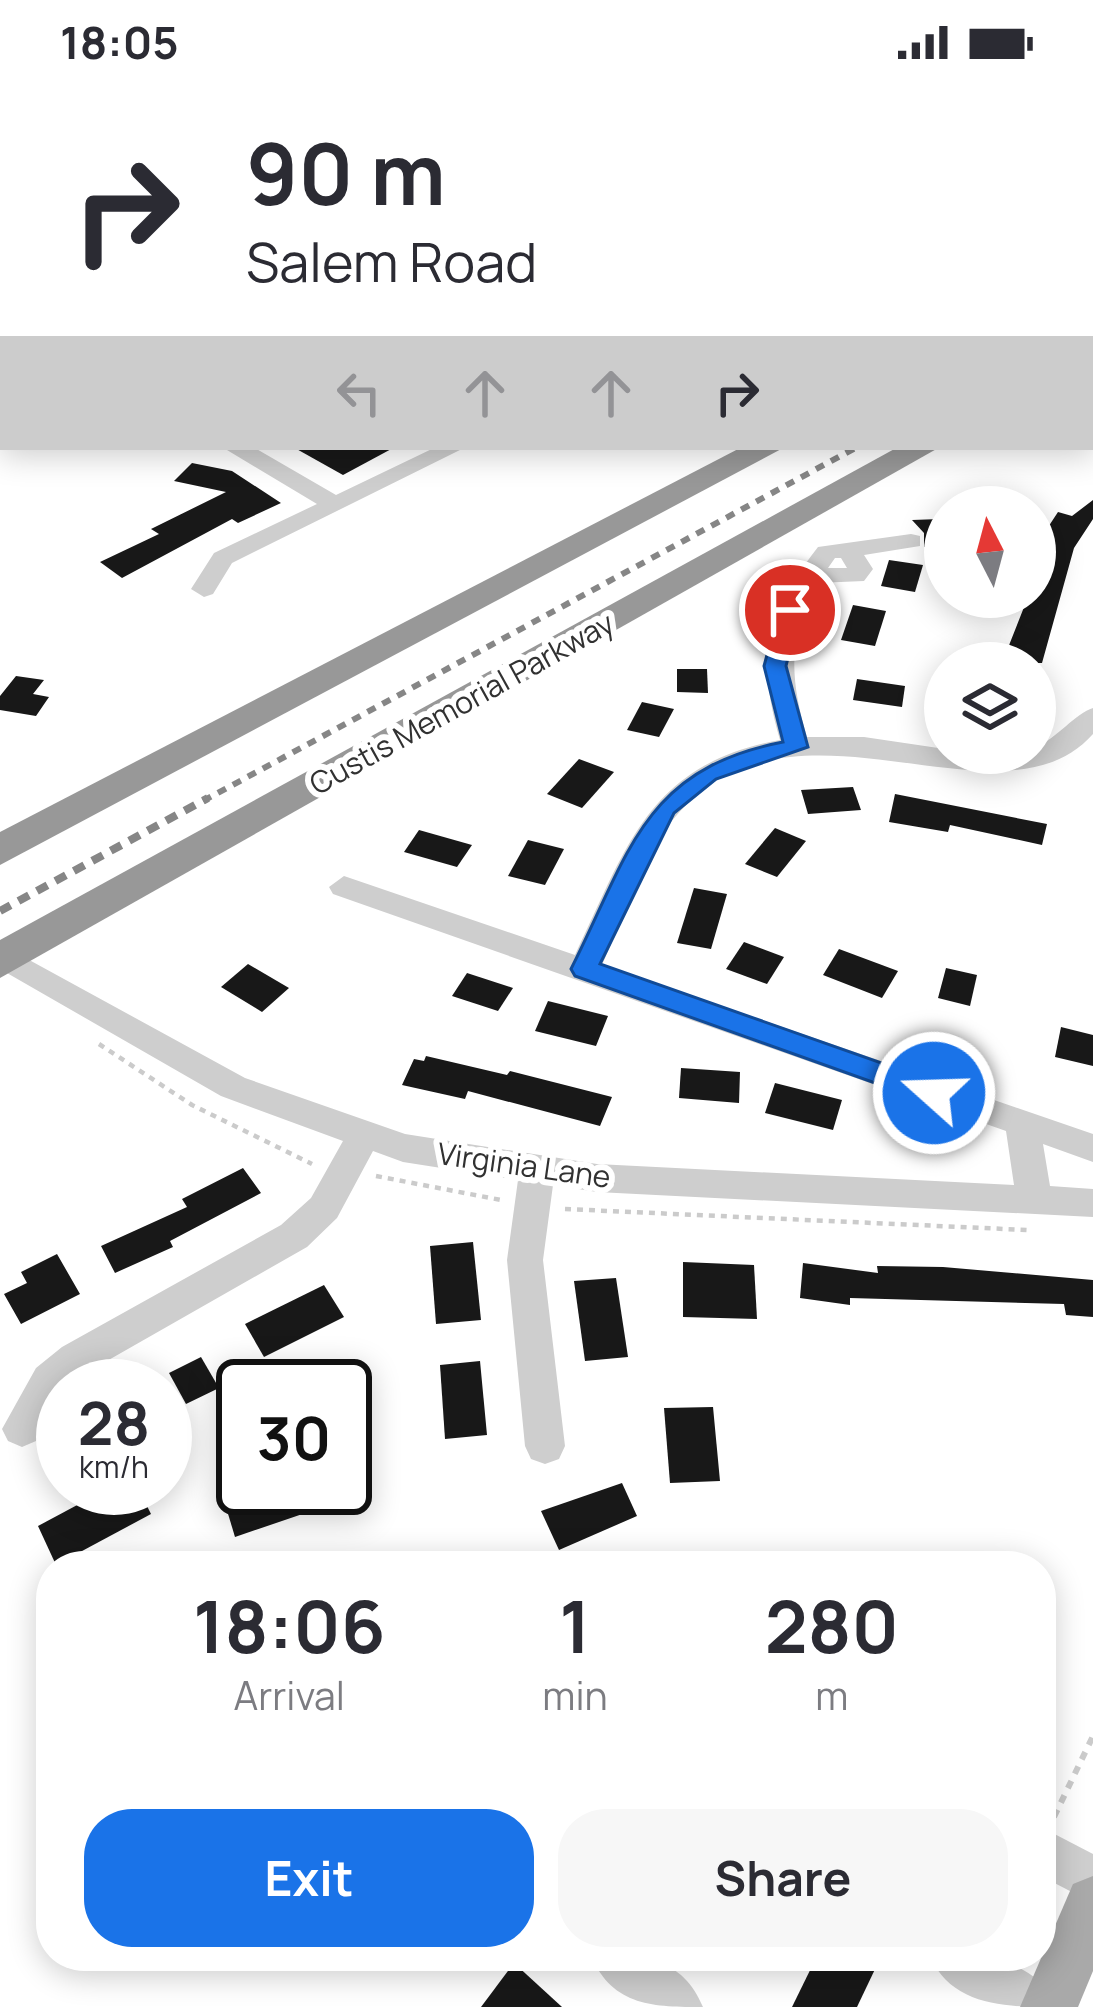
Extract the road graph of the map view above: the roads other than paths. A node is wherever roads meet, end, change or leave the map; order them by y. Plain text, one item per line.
1 (241, 450) edge
2 (447, 450) edge
3 (762, 450) edge
4 (918, 450) edge
5 (332, 503) junction
6 (911, 542) dead end
7 (204, 590) dead end
8 (1093, 718) edge
9 (796, 747) junction
10 (0, 850) edge
11 (344, 887) dead end
12 (0, 958) edge
13 (584, 969) junction
14 (1022, 1124) junction
15 (363, 1138) junction
16 (1093, 1148) edge
17 (537, 1173) junction
18 (1034, 1200) junction
19 (1093, 1203) edge
20 (22, 1429) dead end
21 (545, 1446) dead end
22 (1056, 1848) edge
23 (1093, 1880) edge
24 (1093, 1904) edge
25 (634, 1971) edge
26 (977, 1971) edge
27 (679, 2007) edge
28 (1032, 2007) edge
29 (1049, 2007) edge

1 - 5 street
2 - 5 street
3 - 10 highway
4 - 12 highway, Custis Memorial Parkway
5 - 7 street
6 - 9 street
8 - 9 street
9 - 13 street
11 - 13 street
12 - 15 street, Virginia Lane
13 - 14 street
14 - 16 street
14 - 18 street
15 - 17 street, Virginia Lane
15 - 20 street
17 - 18 street, Virginia Lane
17 - 21 street
18 - 19 street, Virginia Lane
22 - 23 street
24 - 29 main road
25 - 27 street
26 - 28 street

